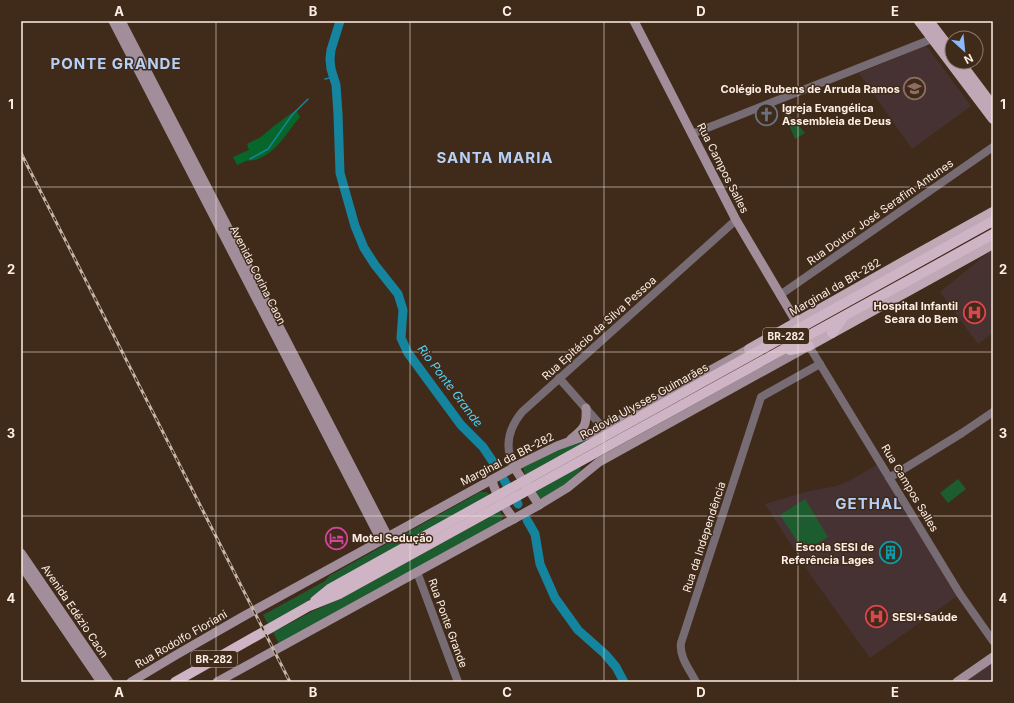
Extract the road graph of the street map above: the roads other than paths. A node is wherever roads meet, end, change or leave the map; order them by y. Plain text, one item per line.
1 (113, 21) edge
2 (121, 21) edge
3 (634, 21) edge
4 (919, 21) edge
5 (929, 21) edge
6 (932, 39) junction
7 (944, 41) edge
8 (966, 70) edge
9 (993, 106) edge
10 (993, 119) edge
11 (692, 134) junction
12 (993, 147) edge
13 (993, 212) edge
14 (736, 220) junction
15 (993, 221) edge
16 (993, 234) edge
17 (993, 244) edge
18 (780, 295) junction
19 (846, 303) junction
20 (816, 312) junction
21 (844, 316) junction
22 (797, 323) junction
23 (832, 334) junction
24 (809, 346) junction
25 (749, 349) junction
26 (780, 351) junction
27 (820, 364) junction
28 (726, 369) junction
29 (560, 378) junction
30 (586, 408) junction
31 (993, 412) edge
32 (604, 429) junction
33 (567, 442) junction
34 (514, 467) junction
35 (889, 478) junction
36 (538, 479) junction
37 (492, 480) junction
38 (539, 505) junction
39 (514, 519) junction
40 (384, 539) junction
41 (21, 553) edge
42 (21, 565) edge
43 (417, 572) junction
44 (244, 616) joint
45 (993, 640) edge
46 (993, 657) edge
47 (102, 682) edge
48 (110, 682) edge
49 (131, 682) edge
50 (175, 682) edge
51 (217, 682) edge
52 (458, 682) edge
53 (696, 682) edge
54 (958, 682) edge

1 - 40 main road, Avenida Corina Caon
2 - 40 main road, Avenida Corina Caon
3 - 11 main road, Rua Campos Salles
4 - 6 main road
5 - 7 main road
6 - 10 main road
6 - 11 street
8 - 9 main road
11 - 14 main road, Rua Campos Salles
12 - 18 street, Rua Doutor José Serafim Antunes
13 - 20 main road, Marginal da BR-282
14 - 18 main road, Rua Campos Salles
14 - 29 street, Rua Epitácio da Silva Pessoa
15 - 19 highway, Rodovia Ulysses Guimarães / BR-282
16 - 21 highway, Rodovia Ulysses Guimarães / BR-282
17 - 23 main road
18 - 22 main road, Rua Campos Salles
19 - 20 highway
19 - 28 highway, Rodovia Ulysses Guimarães / BR-282
20 - 22 main road, Marginal da BR-282
21 - 23 highway
21 - 26 highway, Rodovia Ulysses Guimarães / BR-282
22 - 25 main road, Marginal da BR-282
23 - 24 main road
24 - 26 highway
24 - 27 street, Rua Campos Salles
24 - 38 main road
25 - 28 highway
25 - 32 main road, Marginal da BR-282
26 - 36 highway, Rodovia Ulysses Guimarães / BR-282
27 - 35 street, Rua Campos Salles
27 - 53 street, Rua da Independência
28 - 36 highway, Rodovia Ulysses Guimarães / BR-282
29 - 30 street
29 - 34 street, Rua Epitácio da Silva Pessoa
30 - 32 street
30 - 33 main road
31 - 35 street
32 - 33 main road, Marginal da BR-282
33 - 34 main road, Marginal da BR-282
34 - 37 main road, Marginal da BR-282
34 - 38 main road
35 - 45 street, Rua Campos Salles
36 - 50 highway, Rodovia Ulysses Guimarães / BR-282
37 - 39 main road
37 - 40 main road, Marginal da BR-282
38 - 39 main road
39 - 43 main road
40 - 44 main road, Marginal da BR-282
41 - 48 main road, Avenida Edézio Caon
42 - 47 main road, Avenida Edézio Caon
43 - 51 main road
43 - 52 street, Rua Ponte Grande
44 - 49 main road, Rua Rodolfo Floriani
46 - 54 main road

